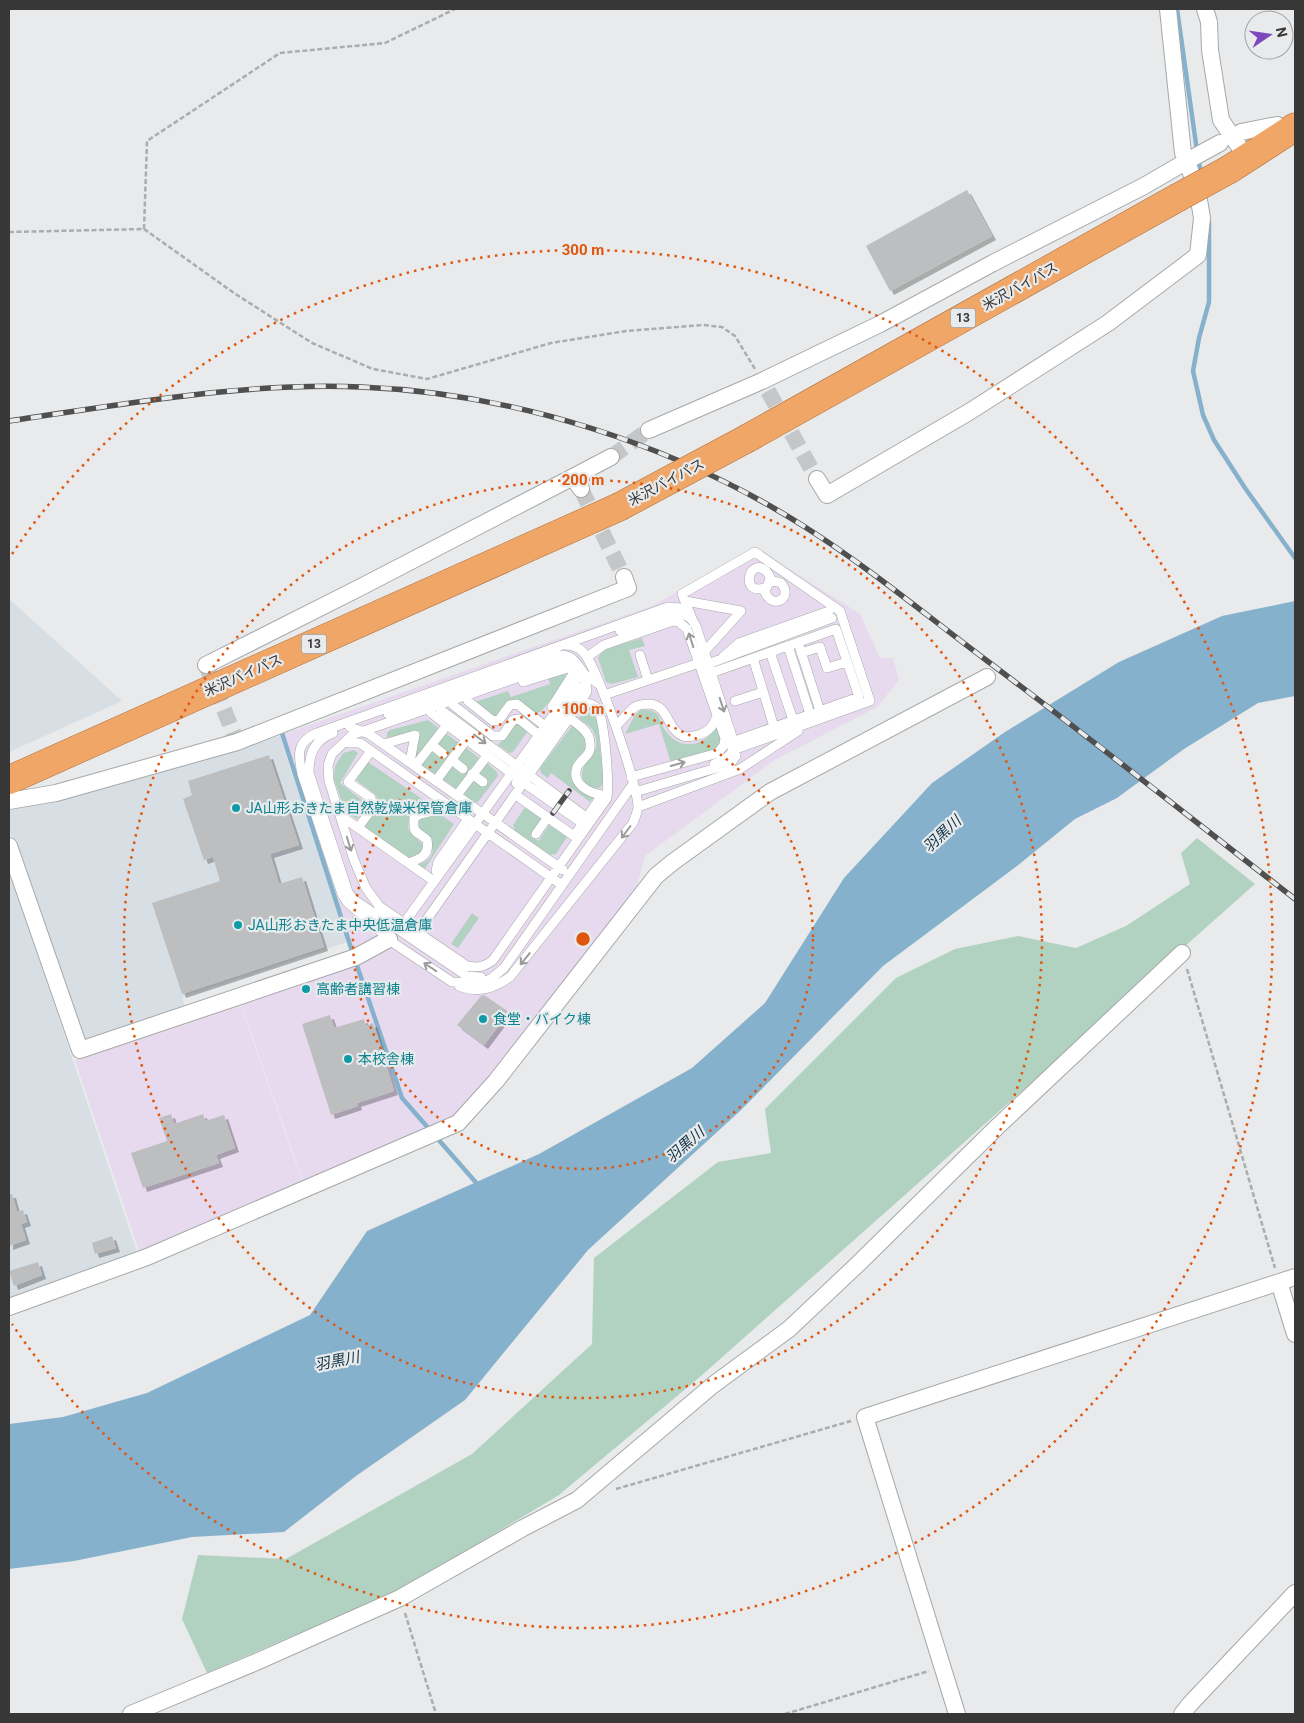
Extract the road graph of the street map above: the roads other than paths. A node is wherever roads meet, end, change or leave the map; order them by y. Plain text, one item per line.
1 (1168, 9) edge
2 (1205, 9) edge
3 (1289, 131) edge
4 (1241, 132) dead end
5 (1216, 145) dead end
6 (1190, 160) junction
7 (1238, 164) junction
8 (1189, 192) junction
9 (649, 430) tunnel mouth
10 (611, 457) tunnel mouth
11 (818, 479) tunnel mouth
12 (738, 562) junction
13 (751, 572) junction
14 (788, 574) junction
15 (624, 577) dead end
16 (782, 583) junction
17 (767, 585) junction
18 (685, 601) junction
19 (829, 610) junction
20 (690, 619) junction
21 (836, 629) junction
22 (798, 642) junction
23 (562, 645) junction
24 (574, 646) junction
25 (788, 646) junction
26 (705, 651) junction
27 (770, 652) junction
28 (801, 653) junction
29 (640, 655) dead end
30 (587, 657) junction
31 (753, 658) junction
32 (847, 662) junction
33 (206, 665) dead end
34 (706, 667) junction
35 (573, 668) junction
36 (585, 677) junction
37 (988, 677) dead end
38 (648, 680) junction
39 (600, 685) junction
40 (763, 692) junction
41 (604, 695) junction
42 (468, 701) junction
43 (735, 701) dead end
44 (454, 705) junction
45 (441, 710) junction
46 (431, 713) junction
47 (572, 714) junction
48 (717, 716) junction
49 (814, 716) junction
50 (792, 720) junction
51 (541, 723) junction
52 (447, 725) junction
53 (774, 727) junction
54 (616, 729) junction
55 (361, 732) junction
56 (535, 732) junction
57 (466, 740) junction
58 (734, 742) junction
59 (348, 743) junction
60 (384, 744) junction
61 (604, 744) junction
62 (432, 745) junction
63 (332, 754) junction
64 (443, 754) dead end
65 (368, 755) junction
66 (487, 756) junction
67 (452, 760) junction
68 (412, 764) junction
69 (463, 769) dead end
70 (472, 774) junction
71 (520, 775) junction
72 (9, 780) edge
73 (436, 781) junction
74 (483, 782) dead end
75 (609, 784) junction
76 (633, 784) junction
77 (457, 795) junction
78 (602, 795) junction
79 (520, 798) junction
80 (9, 801) edge
81 (439, 805) junction
82 (638, 808) junction
83 (341, 816) junction
84 (548, 818) junction
85 (584, 820) junction
86 (482, 824) junction
87 (358, 828) junction
88 (536, 834) dead end
89 (574, 836) junction
90 (9, 846) edge
91 (408, 863) junction
92 (557, 877) junction
93 (431, 879) junction
94 (400, 925) junction
95 (415, 932) junction
96 (1182, 953) road end
97 (452, 982) junction
98 (1295, 1277) edge
99 (1279, 1282) junction
100 (9, 1307) edge
101 (1295, 1334) edge
102 (1295, 1593) edge
103 (131, 1714) edge
104 (958, 1714) edge
105 (1182, 1714) edge

1 - 6 street
2 - 7 street
3 - 4 street
3 - 7 highway, 米沢バイパス / 13
5 - 6 street
6 - 8 street
6 - 9 street
7 - 8 highway, 米沢バイパス / 13, bridge
8 - 11 street
8 - 72 highway, 米沢バイパス / 13, bridge
10 - 33 street
12 - 13 lane
12 - 14 lane
12 - 18 lane
13 - 17 lane
13 - 17 lane
14 - 16 lane
14 - 19 lane
15 - 80 street
16 - 17 lane
16 - 17 lane
18 - 20 lane
18 - 26 lane
19 - 21 lane
19 - 34 lane
19 - 49 lane
20 - 23 lane
20 - 24 lane
20 - 26 lane
21 - 22 lane
21 - 32 lane
22 - 25 lane
22 - 28 lane
23 - 24 lane
23 - 94 lane
24 - 30 lane
25 - 27 lane
25 - 49 lane
26 - 34 lane
27 - 31 lane
27 - 50 lane
28 - 32 lane
28 - 49 lane
29 - 38 lane
34 -> 30 lane
30 - 39 lane
31 - 34 lane
31 - 40 lane
32 - 49 lane
34 - 38 lane
34 - 48 lane
34 -> 58 lane
35 - 42 lane
35 - 51 lane
35 - 55 lane
35 - 71 lane
36 - 39 lane
36 - 47 lane
36 - 55 lane
36 - 71 lane
37 - 100 street
38 - 41 lane
39 - 41 lane
40 - 43 lane
40 - 53 lane
41 - 54 lane
42 - 44 lane
42 - 51 lane
44 - 45 lane
44 - 56 lane
45 - 46 lane
45 -> 71 lane
46 - 52 lane
46 - 55 lane
47 - 61 lane
47 - 71 lane
47 - 78 lane
48 - 54 lane
76 -> 48 lane
49 - 50 lane
49 - 58 lane
49 - 82 lane
50 - 53 lane
51 - 56 lane
52 - 57 lane
52 - 62 lane
53 - 58 lane
54 - 61 lane
54 - 76 lane
55 - 59 lane
55 - 60 lane
55 - 63 lane
55 - 86 lane
55 - 94 lane
56 - 71 lane
57 - 66 lane
57 - 67 lane
58 - 76 lane
58 - 76 lane
59 - 63 lane
59 - 65 lane
59 - 86 lane
60 - 68 lane
60 - 68 lane
61 - 75 lane
62 - 64 lane
62 - 68 lane
63 - 83 lane
65 - 81 lane
65 - 87 lane
66 - 70 lane
66 - 71 lane
67 - 69 lane
67 - 73 lane
68 - 73 lane
70 - 74 lane
70 - 77 lane
71 - 79 lane
71 - 85 lane
71 - 86 lane
71 - 86 lane
73 - 77 lane
75 - 78 lane
75 - 92 lane
76 - 82 lane
76 - 92 lane
77 - 86 lane
78 - 85 lane
79 - 84 lane
79 - 86 lane
81 - 86 lane
81 - 91 lane
82 -> 97 lane
83 - 87 lane
83 -> 94 lane
84 - 88 lane
84 - 89 lane
85 - 89 lane
86 - 92 lane
86 - 92 lane
86 - 93 lane
86 - 94 lane
86 - 95 lane
87 - 91 lane
89 - 92 lane
90 - 94 street
91 - 93 lane
92 - 95 lane
92 - 95 lane
92 - 97 lane
93 - 94 lane
94 - 95 lane
94 - 95 lane
97 -> 94 lane
96 - 103 street
98 - 99 street
99 - 101 street
99 - 104 street
102 - 105 street

